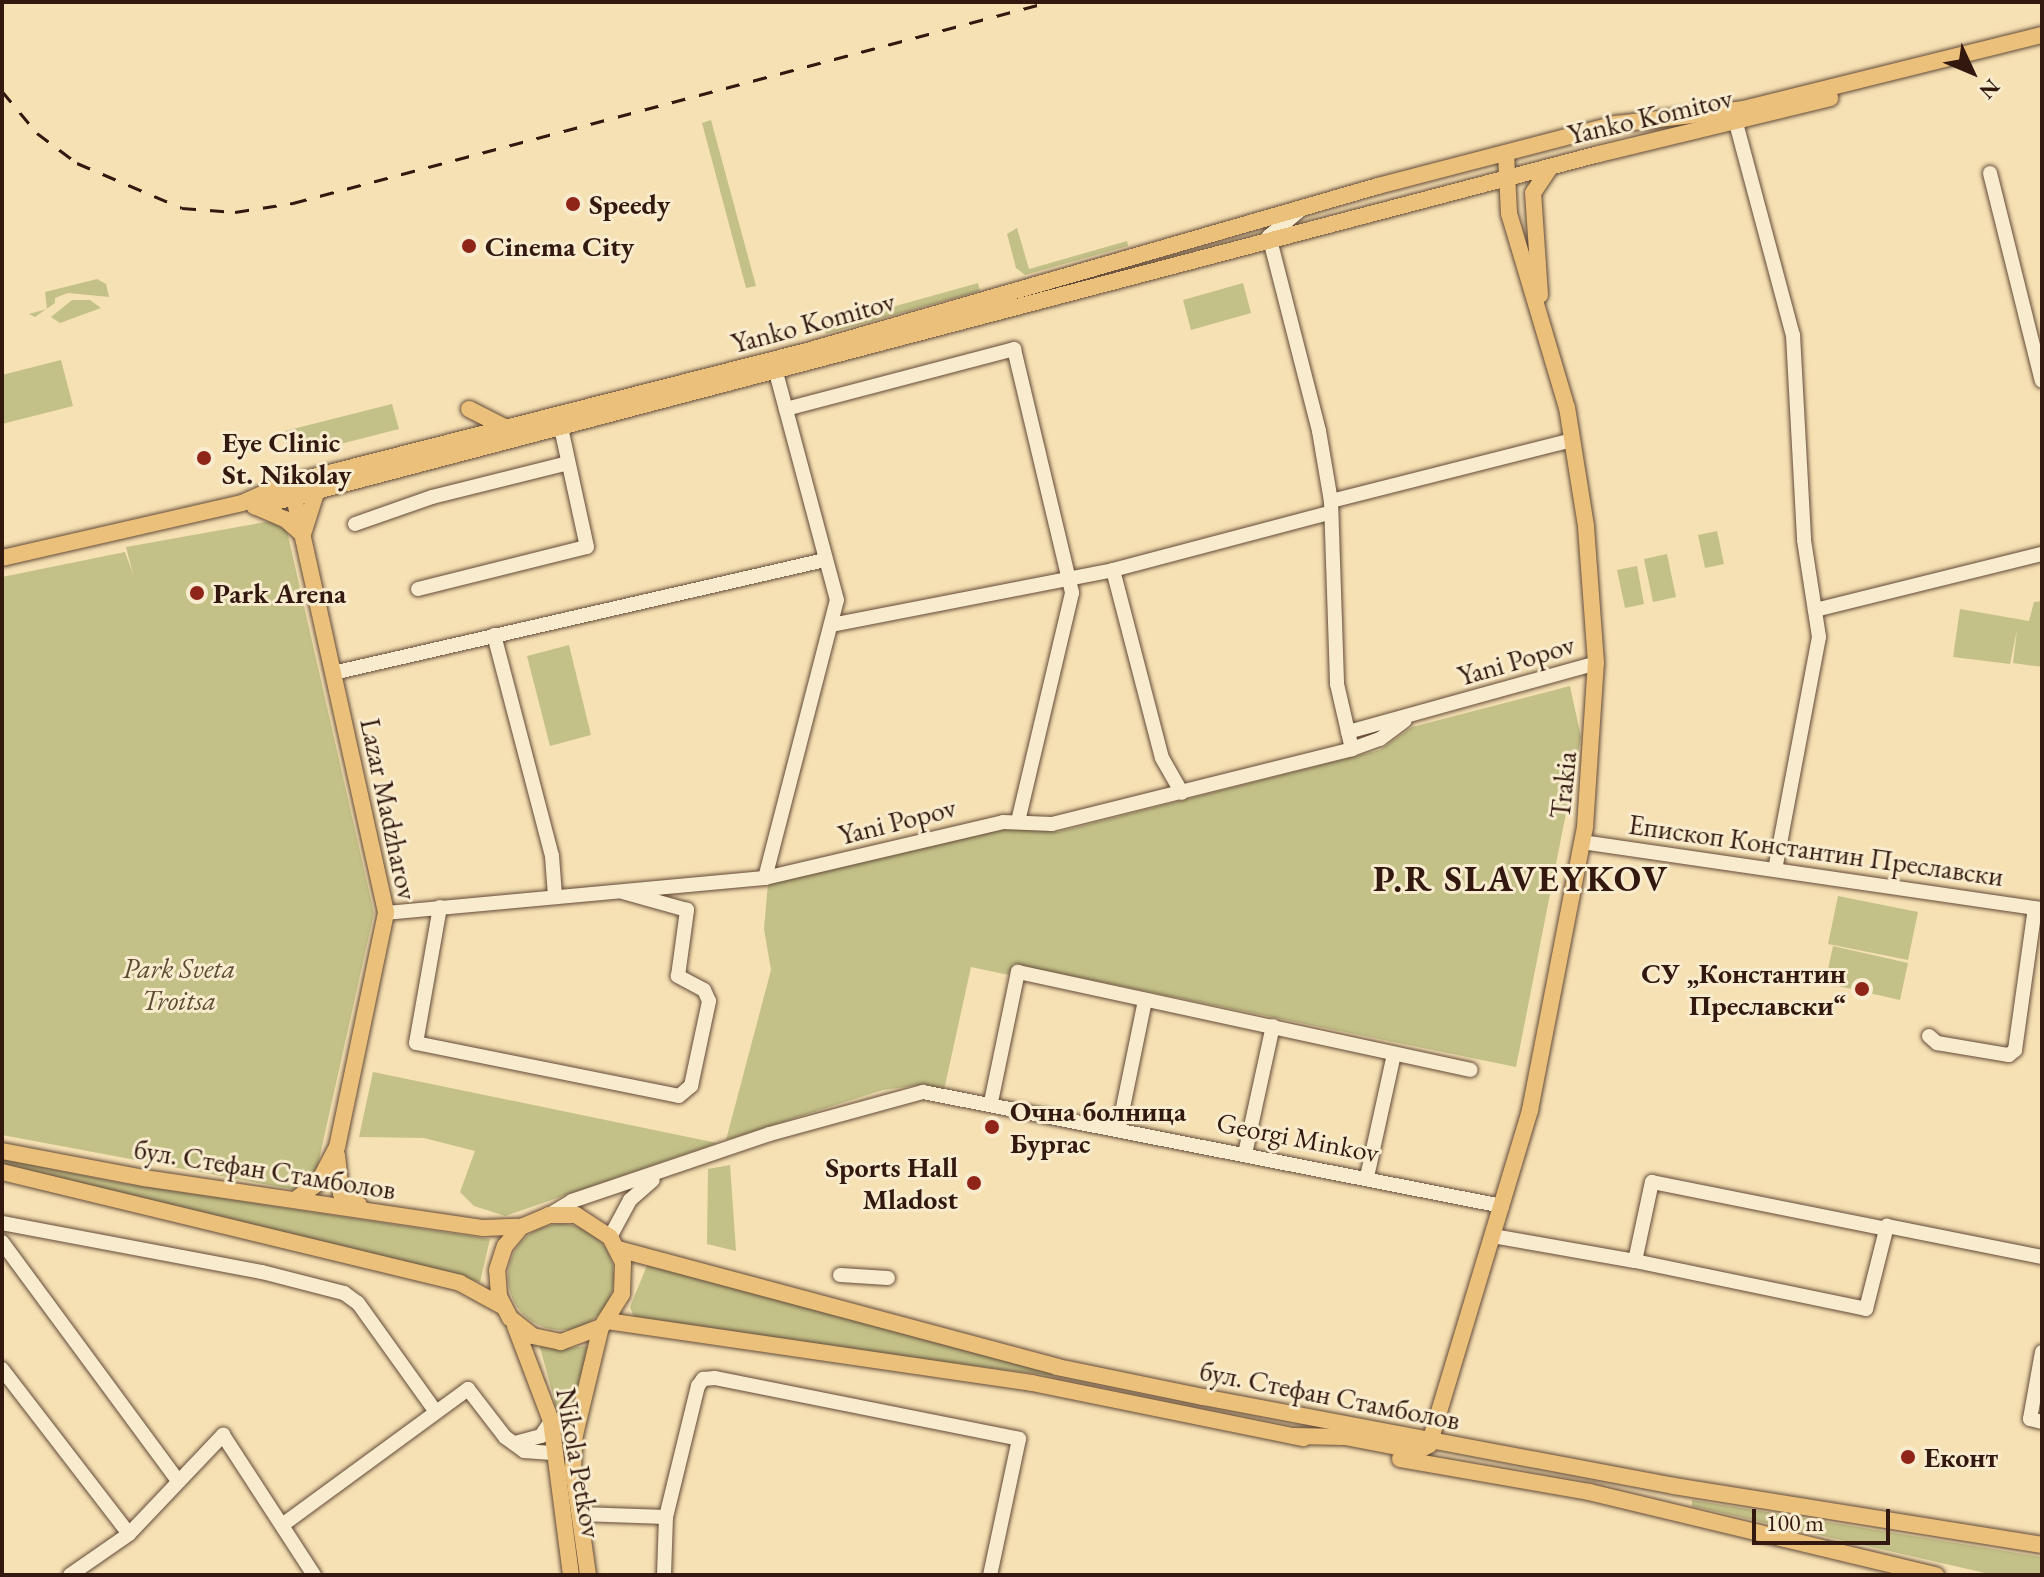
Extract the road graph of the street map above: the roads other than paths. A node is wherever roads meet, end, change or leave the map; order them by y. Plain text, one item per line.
1 (2042, 35) edge
2 (2042, 45) edge
3 (1736, 123) junction
4 (1506, 153) junction
5 (1552, 167) junction
6 (1990, 173) dead end
7 (1512, 178) junction
8 (1470, 188) junction
9 (1349, 195) junction
10 (1299, 211) junction
11 (1509, 213) junction
12 (1350, 222) junction
13 (1533, 223) junction
14 (1271, 243) junction
15 (1540, 312) junction
16 (776, 373) junction
17 (2042, 381) edge
18 (469, 409) dead end
19 (786, 409) junction
20 (505, 427) junction
21 (561, 428) junction
22 (1572, 440) junction
23 (478, 441) junction
24 (568, 463) junction
25 (292, 489) junction
26 (317, 490) junction
27 (249, 505) junction
28 (1330, 507) junction
29 (355, 524) dead end
30 (303, 535) junction
31 (2042, 554) edge
32 (2, 558) edge
33 (825, 560) junction
34 (1113, 570) junction
35 (1070, 575) junction
36 (418, 589) dead end
37 (1815, 610) junction
38 (831, 625) junction
39 (494, 635) junction
40 (1596, 663) junction
41 (333, 673) junction
42 (1405, 720) junction
43 (1348, 732) junction
44 (1352, 749) junction
45 (1182, 793) junction
46 (1018, 822) junction
47 (1582, 842) junction
48 (1775, 870) junction
49 (765, 878) junction
50 (616, 890) junction
51 (555, 896) junction
52 (440, 907) junction
53 (2038, 908) edge
54 (386, 913) junction
55 (1145, 1000) junction
56 (1273, 1026) junction
57 (1929, 1036) dead end
58 (1394, 1054) junction
59 (1471, 1070) dead end
60 (991, 1102) junction
61 (1119, 1127) junction
62 (337, 1147) junction
63 (2, 1151) edge
64 (1245, 1154) junction
65 (667, 1171) junction
66 (2, 1172) edge
67 (1367, 1177) junction
68 (296, 1199) junction
69 (1502, 1206) junction
70 (371, 1211) junction
71 (549, 1215) junction
72 (2, 1223) edge
73 (521, 1227) junction
74 (1882, 1228) junction
75 (1493, 1236) junction
76 (2, 1242) edge
77 (614, 1243) junction
78 (2042, 1257) edge
79 (1635, 1261) junction
80 (840, 1275) dead end
81 (888, 1278) dead end
82 (507, 1312) junction
83 (604, 1324) junction
84 (2042, 1352) edge
85 (2, 1369) edge
86 (436, 1412) junction
87 (551, 1421) junction
88 (2042, 1422) edge
89 (1294, 1436) junction
90 (1430, 1441) junction
91 (515, 1443) junction
92 (555, 1453) junction
93 (178, 1481) junction
94 (580, 1514) junction
95 (666, 1517) junction
96 (285, 1523) junction
97 (129, 1534) junction
98 (2042, 1545) edge
99 (70, 1575) edge
100 (314, 1575) edge
101 (571, 1575) edge
102 (588, 1575) edge
103 (664, 1575) edge
104 (990, 1575) edge
105 (1936, 1575) edge

1 - 4 main road, Yanko Komitov
2 - 3 main road, Yanko Komitov
3 - 5 main road, Yanko Komitov
3 - 37 street
4 - 7 main road
4 - 9 main road, Yanko Komitov
5 - 7 main road, Yanko Komitov
5 - 13 main road
6 - 17 street
7 - 8 main road, Yanko Komitov
7 - 11 main road, Trakia
7 - 13 main road
8 - 11 main road
8 - 12 main road, Yanko Komitov
9 - 10 main road, Yanko Komitov
9 - 12 main road
10 - 14 street, Yanko Komitov
10 - 20 main road, Yanko Komitov
11 - 15 main road, Trakia
12 - 14 main road, Yanko Komitov
13 - 15 main road, Trakia
14 - 16 main road, Yanko Komitov
14 - 28 street
15 - 22 main road, Trakia
16 - 19 street
16 - 21 main road, Yanko Komitov
18 - 20 main road
19 - 33 street
19 - 35 street
20 - 23 main road, Yanko Komitov
21 - 23 main road, Yanko Komitov
21 - 24 street
22 - 28 street
22 - 40 main road, Trakia
23 - 25 main road, Yanko Komitov
23 - 26 main road, Yanko Komitov
24 - 29 street
24 - 36 street
25 - 26 main road, Yanko Komitov
25 - 27 main road
25 - 30 main road, Lazar Madzharov
26 - 30 main road
27 - 30 main road
27 - 32 main road
28 - 34 street
28 - 43 street
30 - 41 main road, Lazar Madzharov
31 - 37 street
33 - 38 street
33 - 39 street
34 - 35 street
34 - 45 street
35 - 38 street
35 - 46 street
37 - 48 street
38 - 49 street
39 - 41 street
39 - 51 street
40 - 42 street, Yani Popov
40 - 47 main road, Trakia
41 - 54 main road, Lazar Madzharov
42 - 43 street, Yani Popov
42 - 44 street, Yani Popov
43 - 44 street
44 - 45 street, Yani Popov
45 - 46 street, Yani Popov
46 - 49 street, Yani Popov
47 - 48 street, Епископ Константин Преславски
47 - 69 main road, Trakia
48 - 53 street, Епископ Константин Преславски
49 - 50 street, Yani Popov
50 - 51 street, Yani Popov
50 - 52 street
51 - 52 street, Yani Popov
52 - 54 street, Yani Popov
53 - 57 street
54 - 62 main road, Lazar Madzharov
55 - 56 street
55 - 60 street
55 - 61 street
56 - 58 street
56 - 64 street
58 - 59 street
58 - 67 street
60 - 61 street, Georgi Minkov
60 - 65 street, Georgi Minkov
61 - 64 street, Georgi Minkov
62 - 68 main road, Lazar Madzharov
62 - 70 main road, Lazar Madzharov
63 - 68 main road, бул. Стефан Стамболов
64 - 67 street, Georgi Minkov
65 - 71 street, Georgi Minkov
65 - 77 street, Georgi Minkov
66 - 82 main road, бул. Стефан Стамболов
67 - 69 street, Georgi Minkov
68 - 70 main road, бул. Стефан Стамболов
69 - 75 main road, Trakia
70 - 73 main road, бул. Стефан Стамболов
71 - 73 main road
71 - 77 main road
72 - 86 street
73 - 82 main road
74 - 78 street
74 - 79 street
74 - 79 street
75 - 79 street
75 - 90 main road, Trakia
76 - 93 street
77 - 83 main road
77 - 90 main road, бул. Стефан Стамболов
80 - 81 street
82 - 83 main road
82 - 87 main road, Nikola Petkov
83 - 89 main road, бул. Стефан Стамболов
83 - 94 main road, Nikola Petkov
84 - 88 street
85 - 97 street
86 - 91 street
86 - 96 street
87 - 91 street
87 - 92 main road, Nikola Petkov
89 - 90 main road
89 - 105 main road, бул. Стефан Стамболов
90 - 98 main road, бул. Стефан Стамболов
91 - 92 street
92 - 101 main road, Nikola Petkov
93 - 96 street
93 - 97 street
94 - 95 street
94 - 102 main road, Nikola Petkov
95 - 103 street
95 - 104 street
96 - 100 street
97 - 99 street

